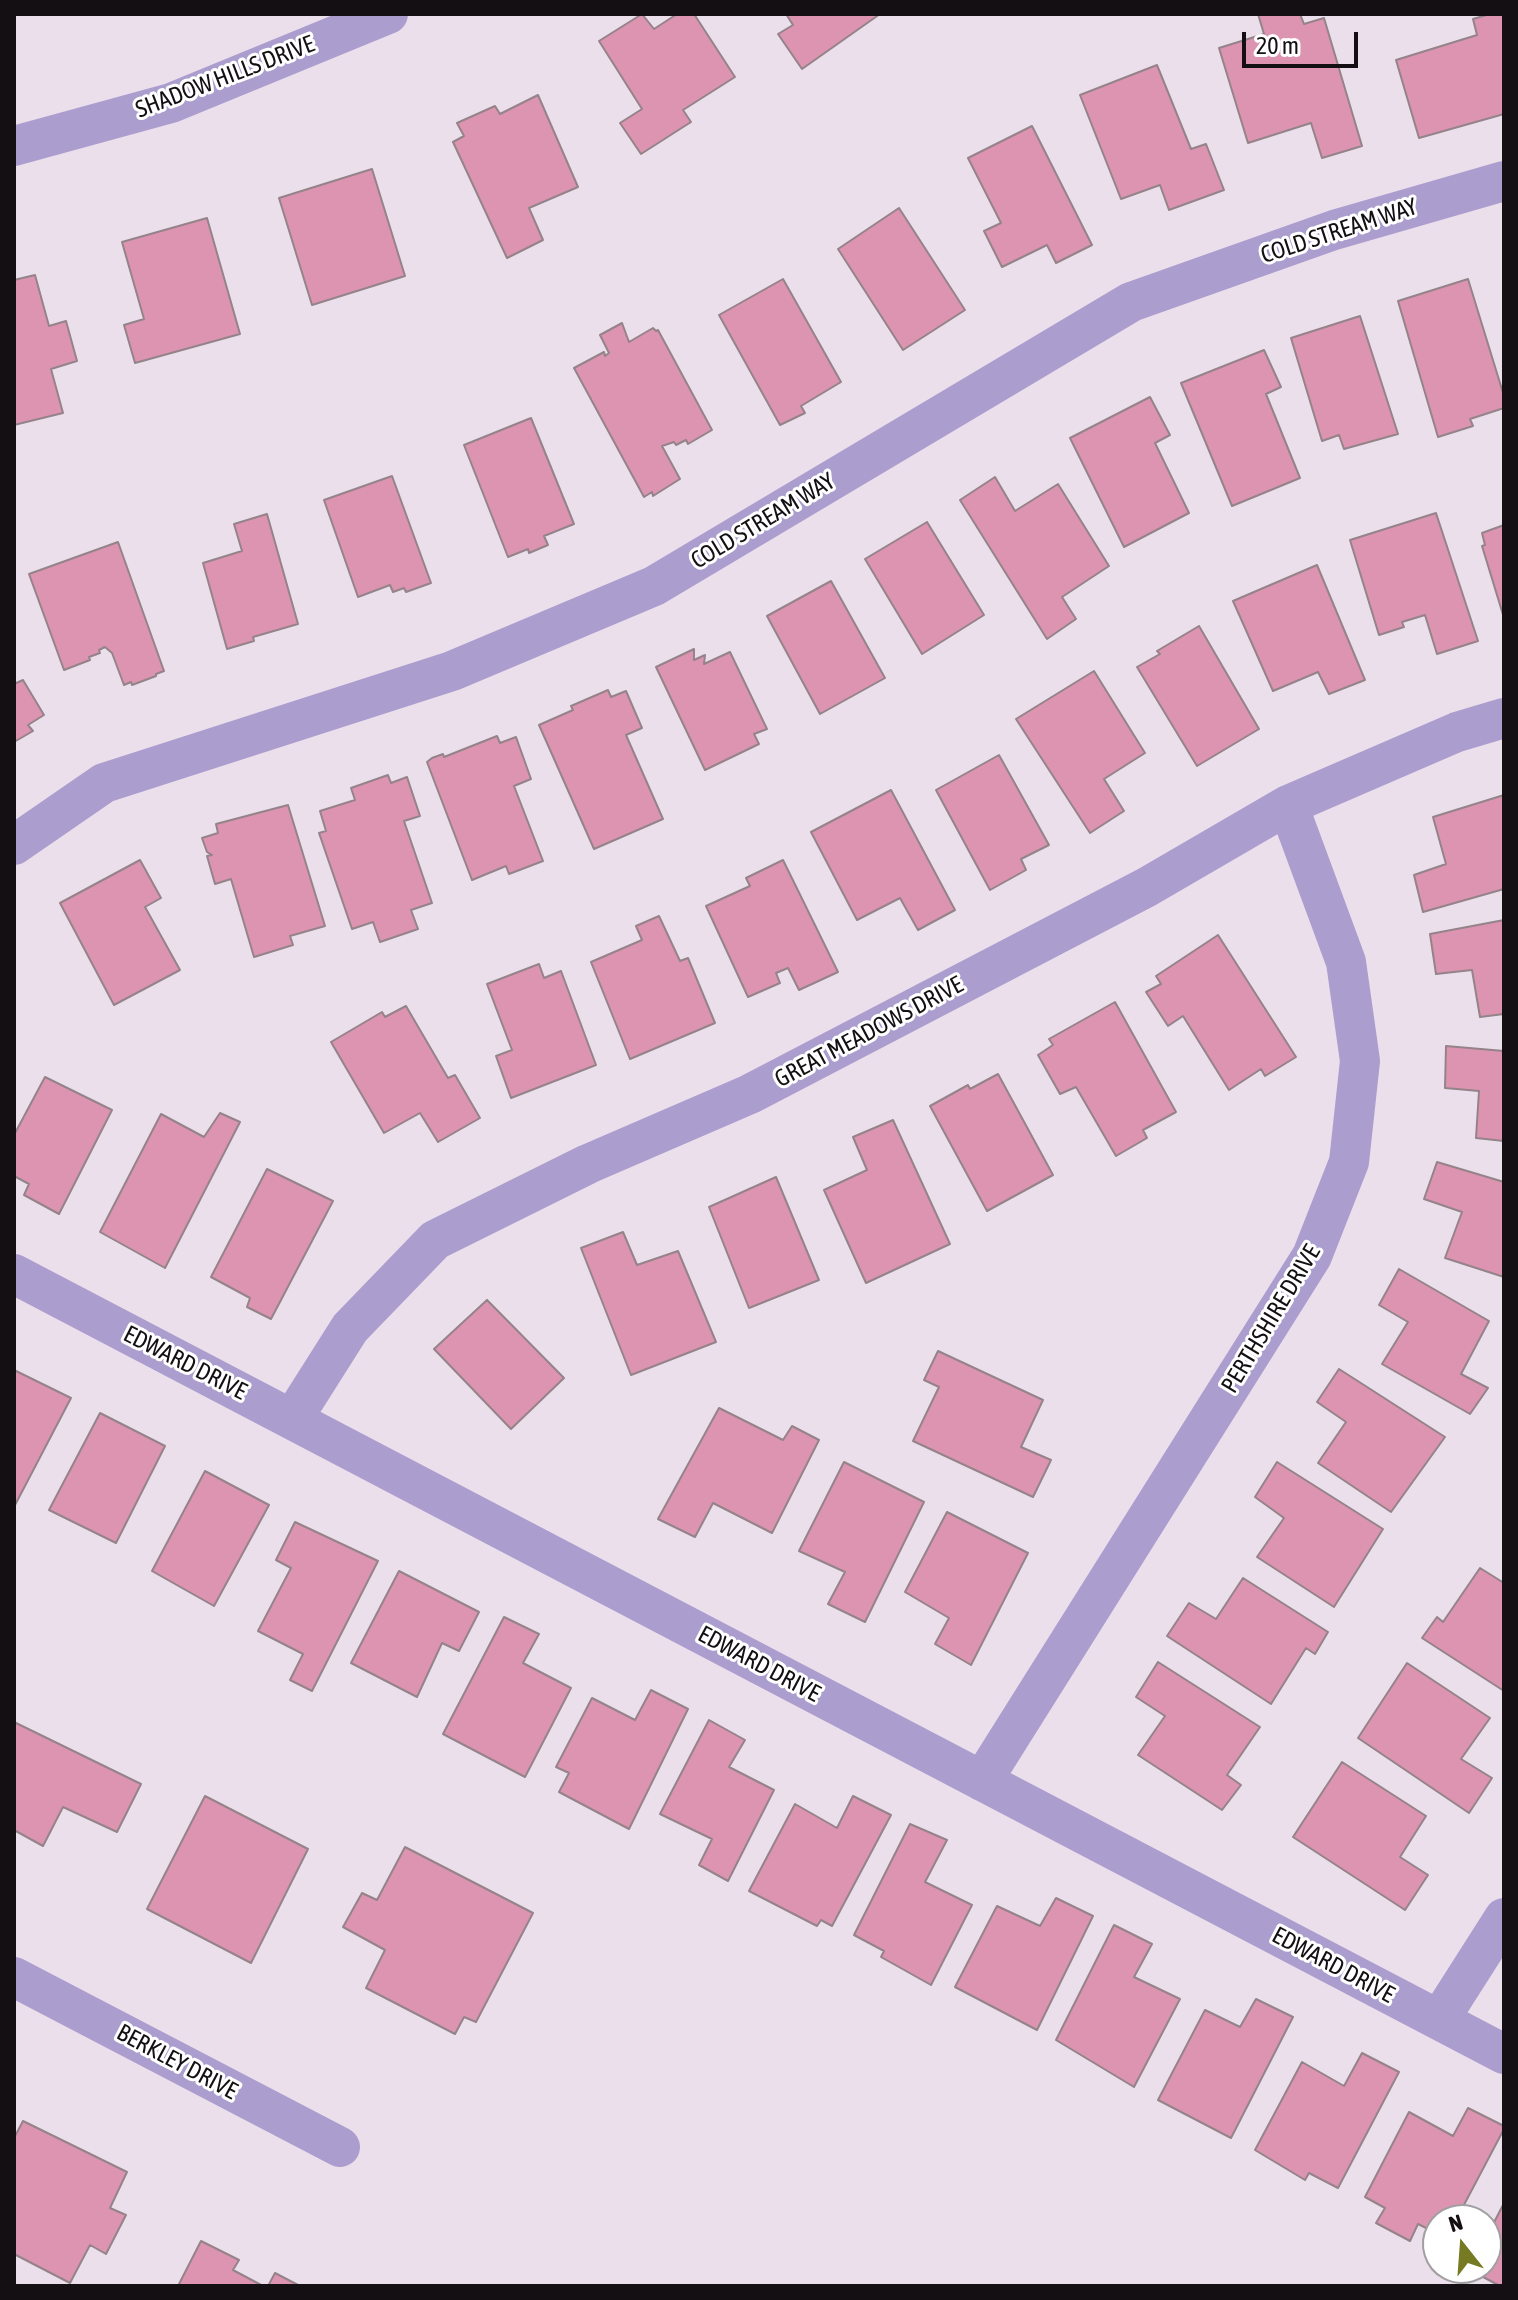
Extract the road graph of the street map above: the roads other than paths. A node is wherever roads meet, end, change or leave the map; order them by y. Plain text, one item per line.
1 (388, 14) edge
2 (14, 146) edge
3 (1504, 181) edge
4 (1504, 718) edge
5 (1288, 805) junction
6 (14, 845) edge
7 (14, 1274) edge
8 (293, 1418) junction
9 (982, 1781) junction
10 (1504, 1918) edge
11 (14, 1977) edge
12 (1439, 2020) junction
13 (1504, 2054) edge
14 (340, 2147) dead end

1 - 2 street, SHADOW HILLS DRIVE
3 - 6 street, COLD STREAM WAY
4 - 5 street, GREAT MEADOWS DRIVE
5 - 8 street, GREAT MEADOWS DRIVE
5 - 9 street, PERTHSHIRE DRIVE
7 - 8 street, EDWARD DRIVE
8 - 9 street, EDWARD DRIVE
9 - 12 street, EDWARD DRIVE
10 - 12 street
11 - 14 street, BERKLEY DRIVE
12 - 13 street, EDWARD DRIVE

